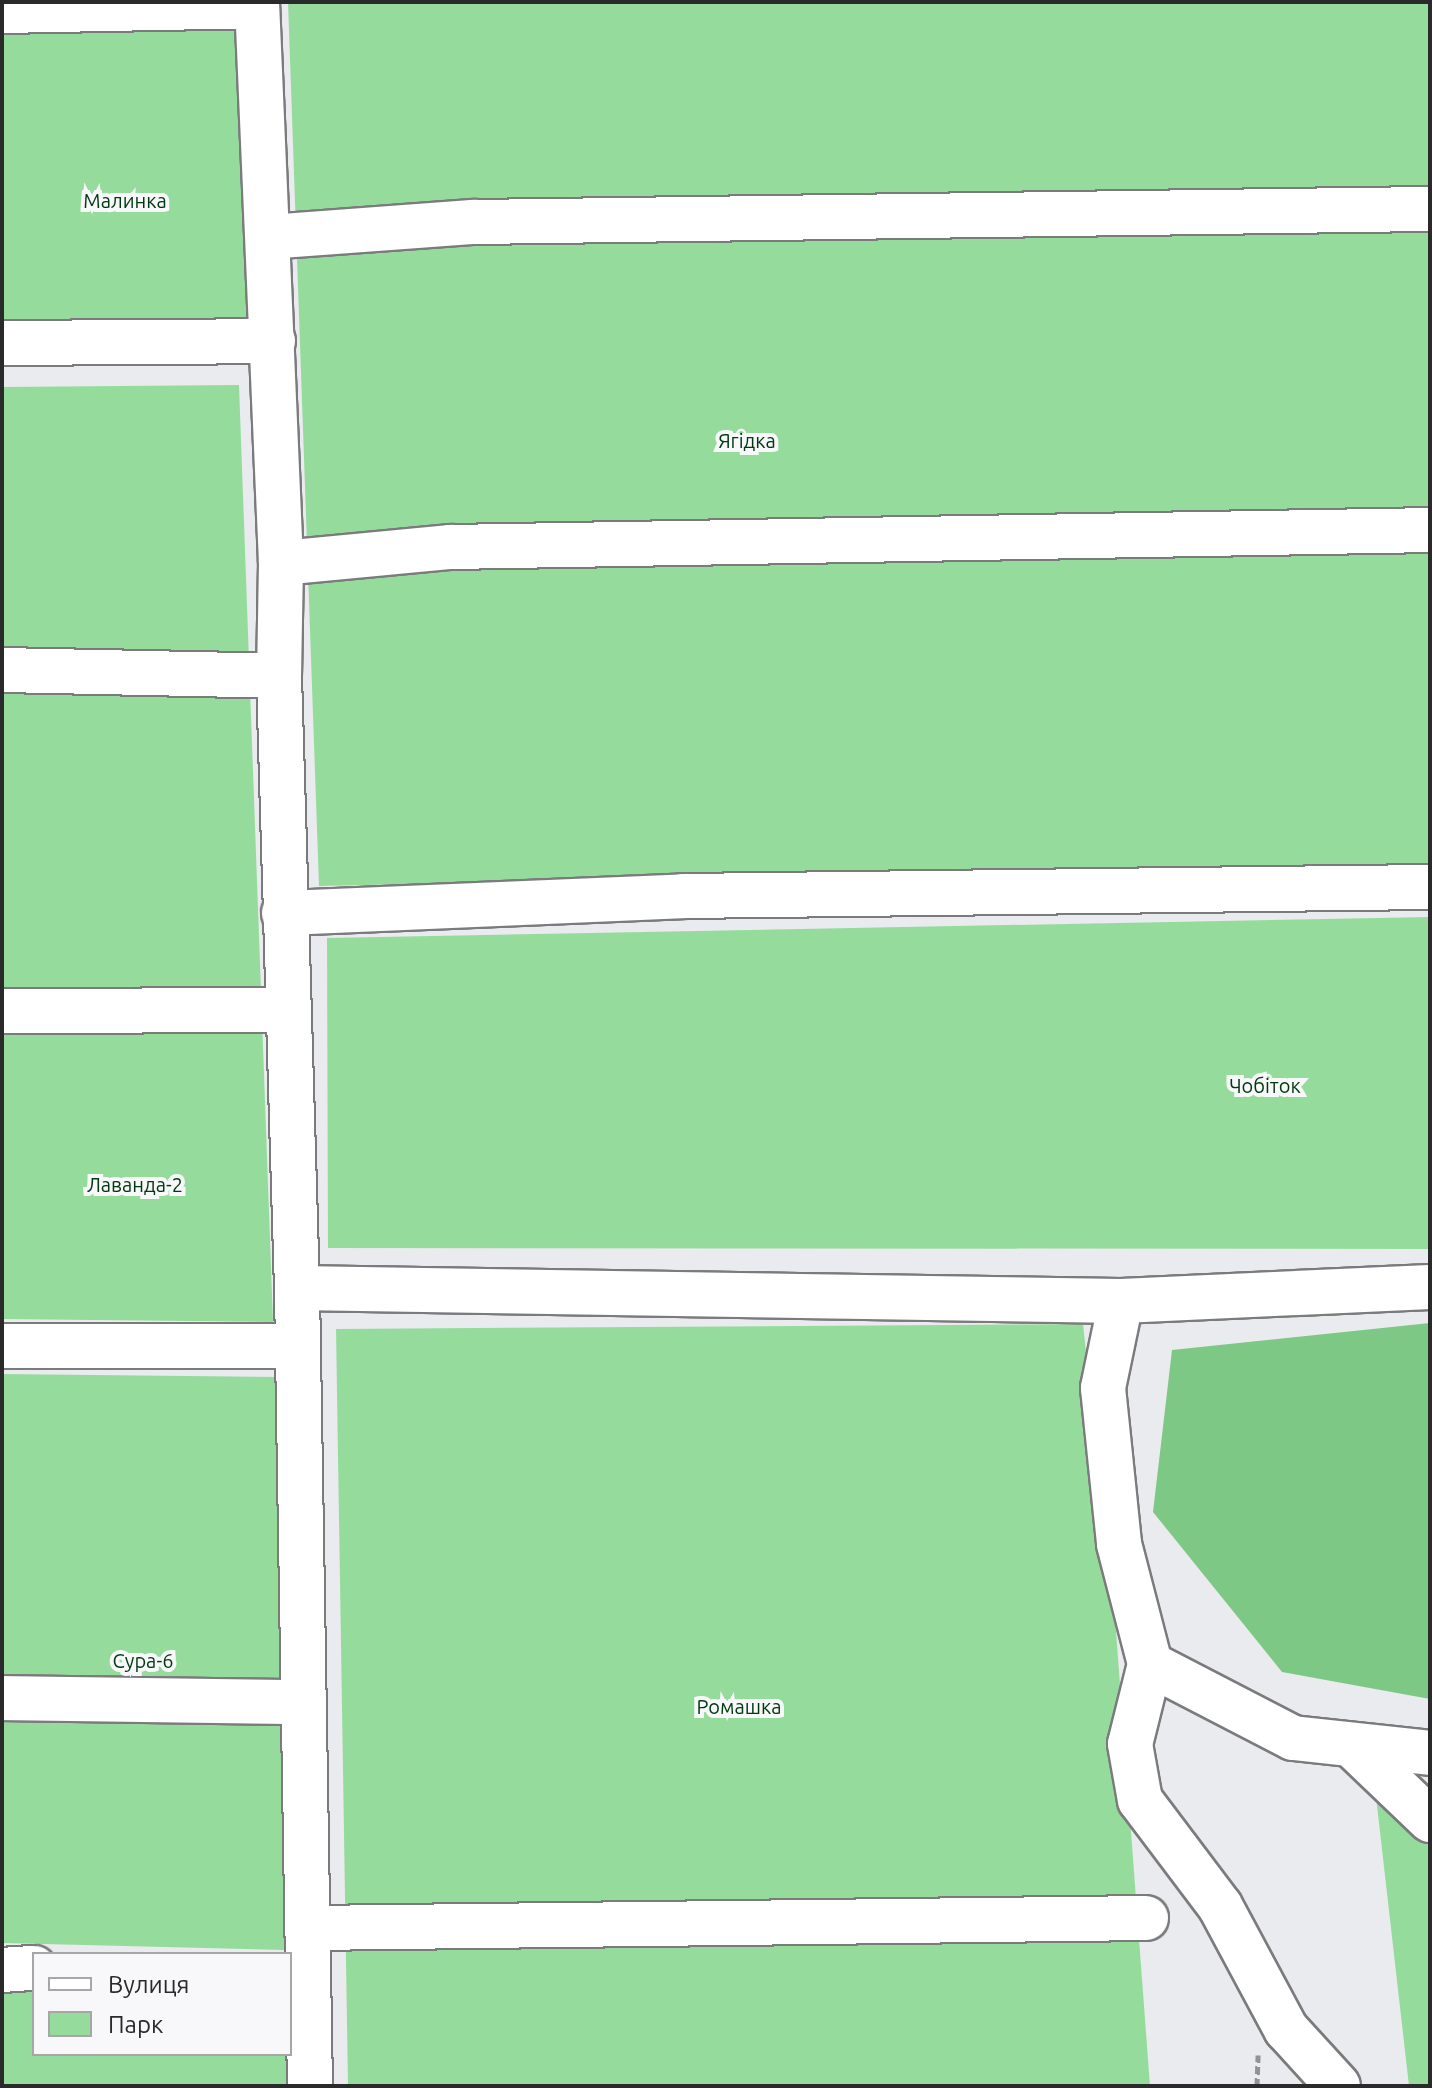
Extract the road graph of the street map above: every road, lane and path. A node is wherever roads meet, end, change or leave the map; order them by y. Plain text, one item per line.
1 (257, 4) edge
2 (2, 11) edge
3 (1430, 209) edge
4 (268, 237) junction
5 (273, 341) junction
6 (2, 343) edge
7 (1430, 530) edge
8 (281, 563) junction
9 (2, 670) edge
10 (279, 676) junction
11 (1430, 887) edge
12 (284, 913) junction
13 (286, 1010) junction
14 (2, 1011) edge
15 (1430, 1287) edge
16 (297, 1288) junction
17 (1121, 1301) junction
18 (2, 1346) edge
19 (295, 1346) junction
20 (1150, 1664) junction
21 (2, 1698) edge
22 (301, 1702) junction
23 (1355, 1748) junction
24 (1430, 1753) edge
25 (1430, 1820) edge
26 (1146, 1918) dead end
27 (303, 1955) edge
28 (32, 1968) edge
29 (2, 1970) edge
30 (310, 2086) edge
31 (1338, 2086) edge

1 - 2 street
1 - 4 street
3 - 4 street
4 - 5 street
5 - 6 street
5 - 8 street
7 - 8 street
8 - 10 street
9 - 10 street
10 - 12 street
11 - 12 street
12 - 13 street
13 - 14 street
13 - 16 street
15 - 17 street
16 - 17 street
16 - 19 street
17 - 20 street
18 - 19 street
19 - 22 street
20 - 23 street
20 - 31 street
21 - 22 street
22 - 27 street
23 - 24 street
23 - 25 street
26 - 27 street
27 - 30 street
28 - 29 street

